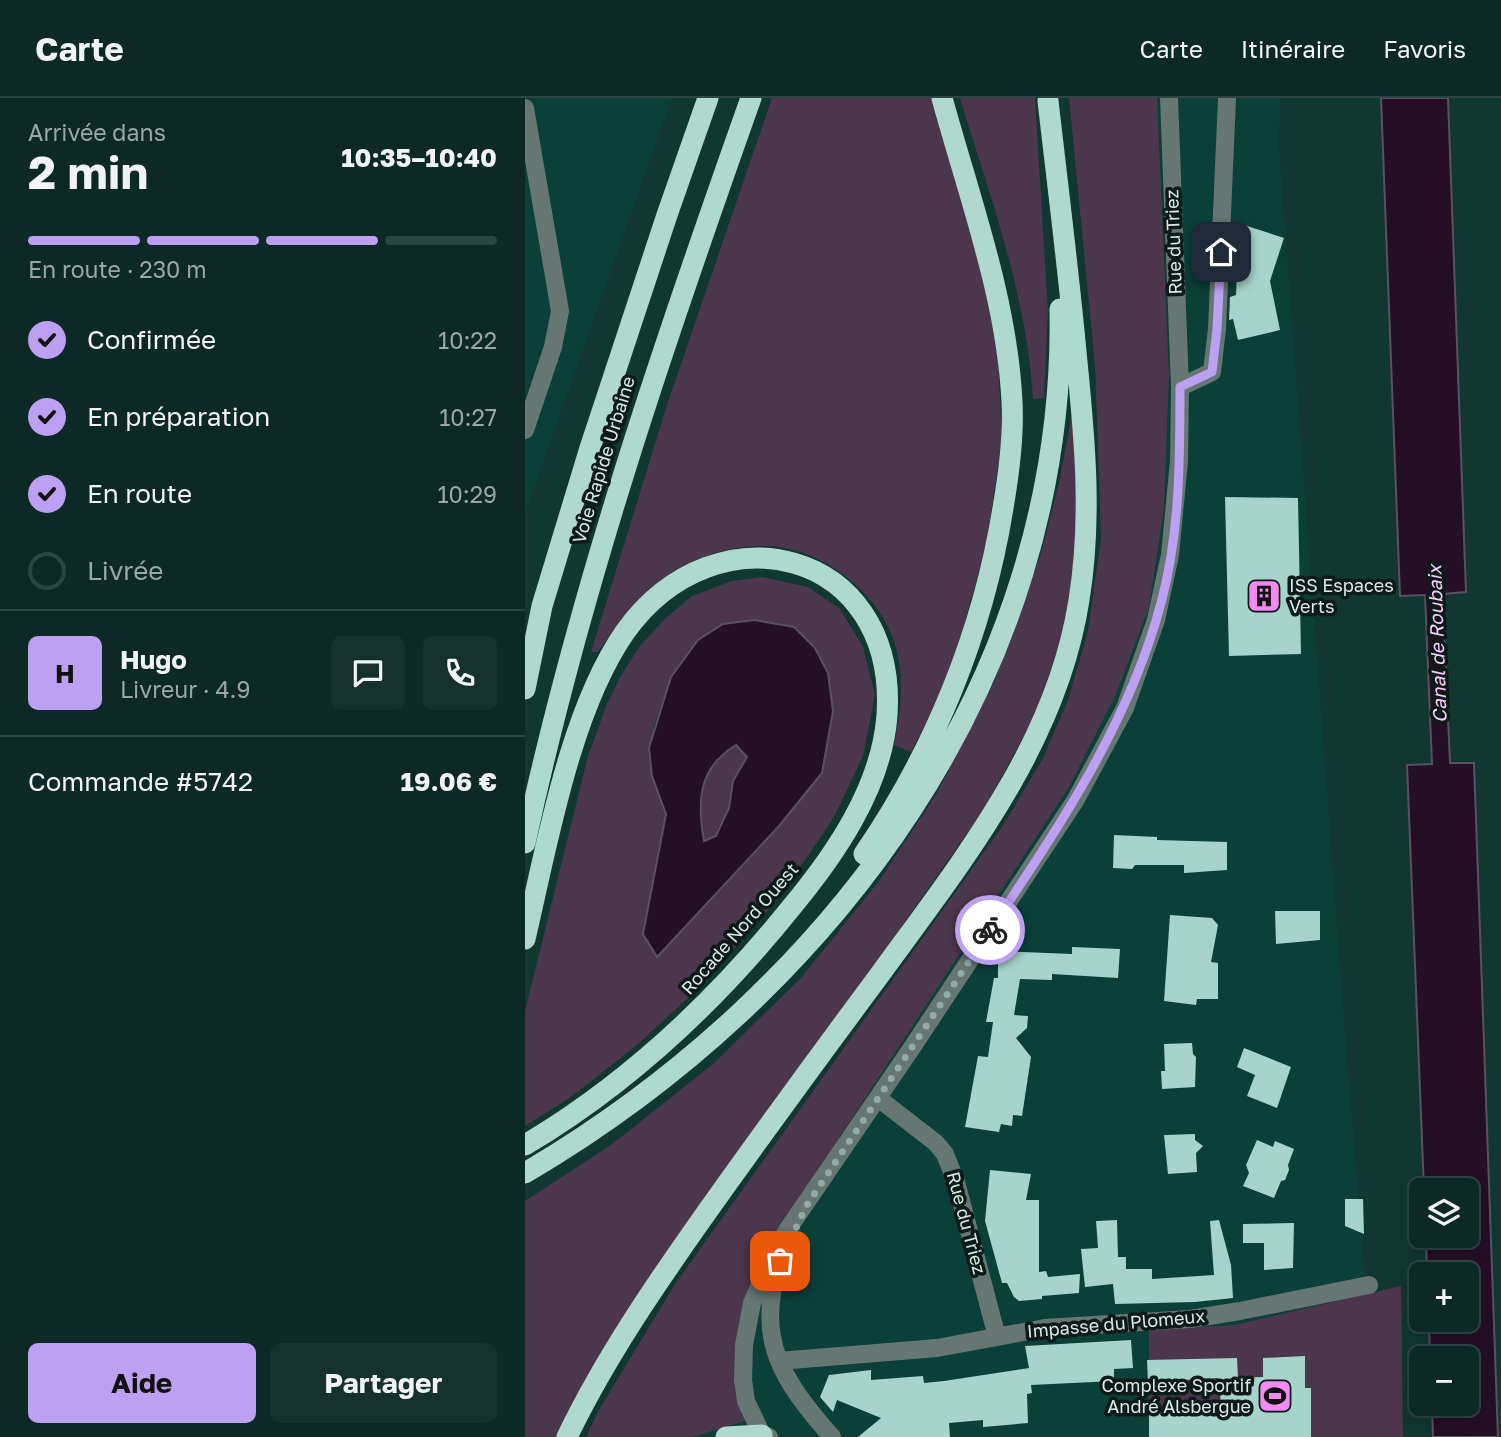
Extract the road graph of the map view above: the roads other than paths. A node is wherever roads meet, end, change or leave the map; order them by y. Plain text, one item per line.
1 (708, 98) edge
2 (751, 98) edge
3 (942, 98) edge
4 (1169, 98) edge
5 (1227, 98) edge
6 (1047, 100) edge
7 (525, 108) edge
8 (1180, 387) junction
9 (525, 430) edge
10 (542, 606) junction
11 (525, 640) edge
12 (525, 689) edge
13 (525, 843) edge
14 (525, 939) edge
15 (744, 1007) junction
16 (878, 1098) junction
17 (534, 1139) edge
18 (534, 1168) edge
19 (807, 1205) junction
20 (1369, 1286) dead end
21 (997, 1337) junction
22 (779, 1361) junction
23 (766, 1436) edge
24 (568, 1437) edge
25 (726, 1437) edge
26 (832, 1437) edge

1 - 10 highway, Voie Rapide Urbaine
2 - 13 highway, Voie Rapide Urbaine
3 - 15 highway
4 - 8 street, Rue du Triez
5 - 8 street
6 - 15 highway
6 - 24 highway
7 - 9 street
8 - 16 street, Rue du Triez
10 - 11 highway
10 - 12 highway, Voie Rapide Urbaine
14 - 17 highway, Rocade Nord Ouest
15 - 18 highway
16 - 19 street, Rue du Triez
16 - 21 street, Rue du Triez
19 - 22 street
19 - 23 street, Rue du Triez
20 - 21 street, Impasse du Plomeux
21 - 22 street, Impasse du Plomeux
22 - 26 street
23 - 25 highway

